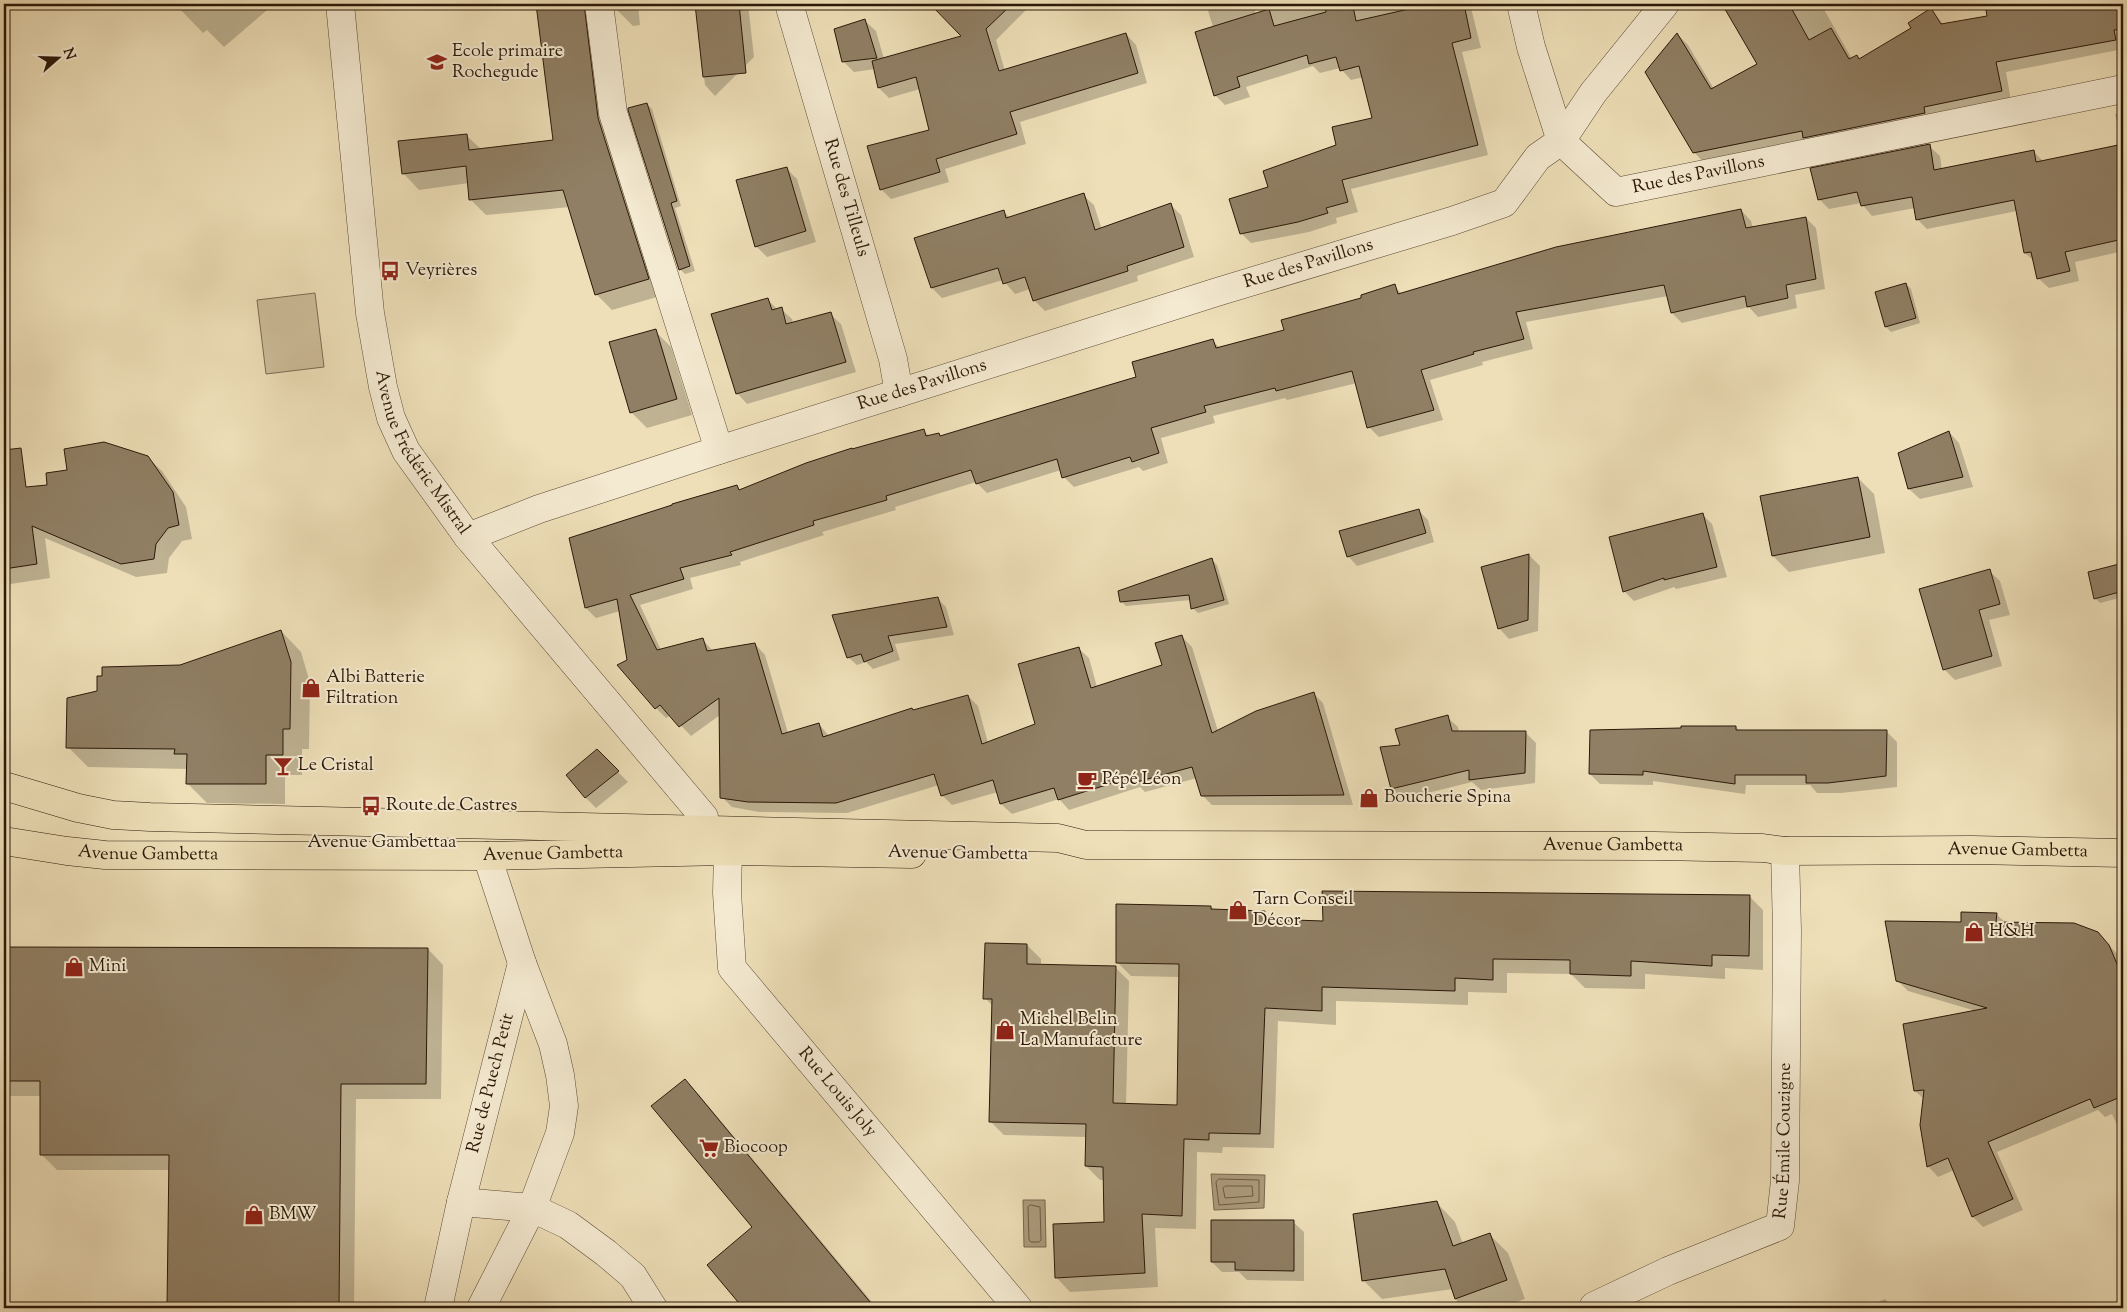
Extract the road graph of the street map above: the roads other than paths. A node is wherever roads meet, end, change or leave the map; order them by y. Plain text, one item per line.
1 (340, 4) edge
2 (599, 4) edge
3 (790, 4) edge
4 (1521, 4) edge
5 (1665, 4) edge
6 (2123, 88) edge
7 (1561, 141) junction
8 (899, 393) junction
9 (719, 450) junction
10 (468, 536) junction
11 (4, 786) edge
12 (715, 834) junction
13 (4, 840) edge
14 (1101, 846) junction
15 (1785, 851) junction
16 (2123, 853) edge
17 (171, 854) junction
18 (487, 856) junction
19 (522, 963) junction
20 (461, 1202) junction
21 (532, 1208) junction
22 (438, 1308) edge
23 (480, 1308) edge
24 (654, 1308) edge
25 (1018, 1308) edge
26 (1594, 1308) edge

1 - 10 street, Avenue Frédéric Mistral
2 - 9 street
3 - 8 street, Rue des Tilleuls
4 - 7 street
5 - 7 street
6 - 7 street, Rue des Pavillons
7 - 8 street, Rue des Pavillons
8 - 9 street, Rue des Pavillons
9 - 10 street, Rue des Pavillons
10 - 12 street, Avenue Frédéric Mistral
11 - 12 main road, Avenue Gambetta
12 - 14 main road, Avenue Gambetta
12 - 14 main road, Avenue Gambetta
12 - 17 main road, Avenue Gambettaa
12 - 18 main road, Avenue Gambetta
12 - 25 street, Rue Louis Joly
13 - 17 main road, Avenue Gambetta
14 - 15 main road, Avenue Gambetta
15 - 16 main road, Avenue Gambetta
15 - 26 street, Rue Émile Couzigne
17 - 18 main road, Avenue Gambetta
18 - 19 street, Rue de Puech Petit
19 - 20 street, Rue de Puech Petit
19 - 21 street, Rue de Puech Petit
20 - 21 street
20 - 22 street, Rue de Puech Petit
21 - 23 street, Rue de Puech Petit
21 - 24 street

